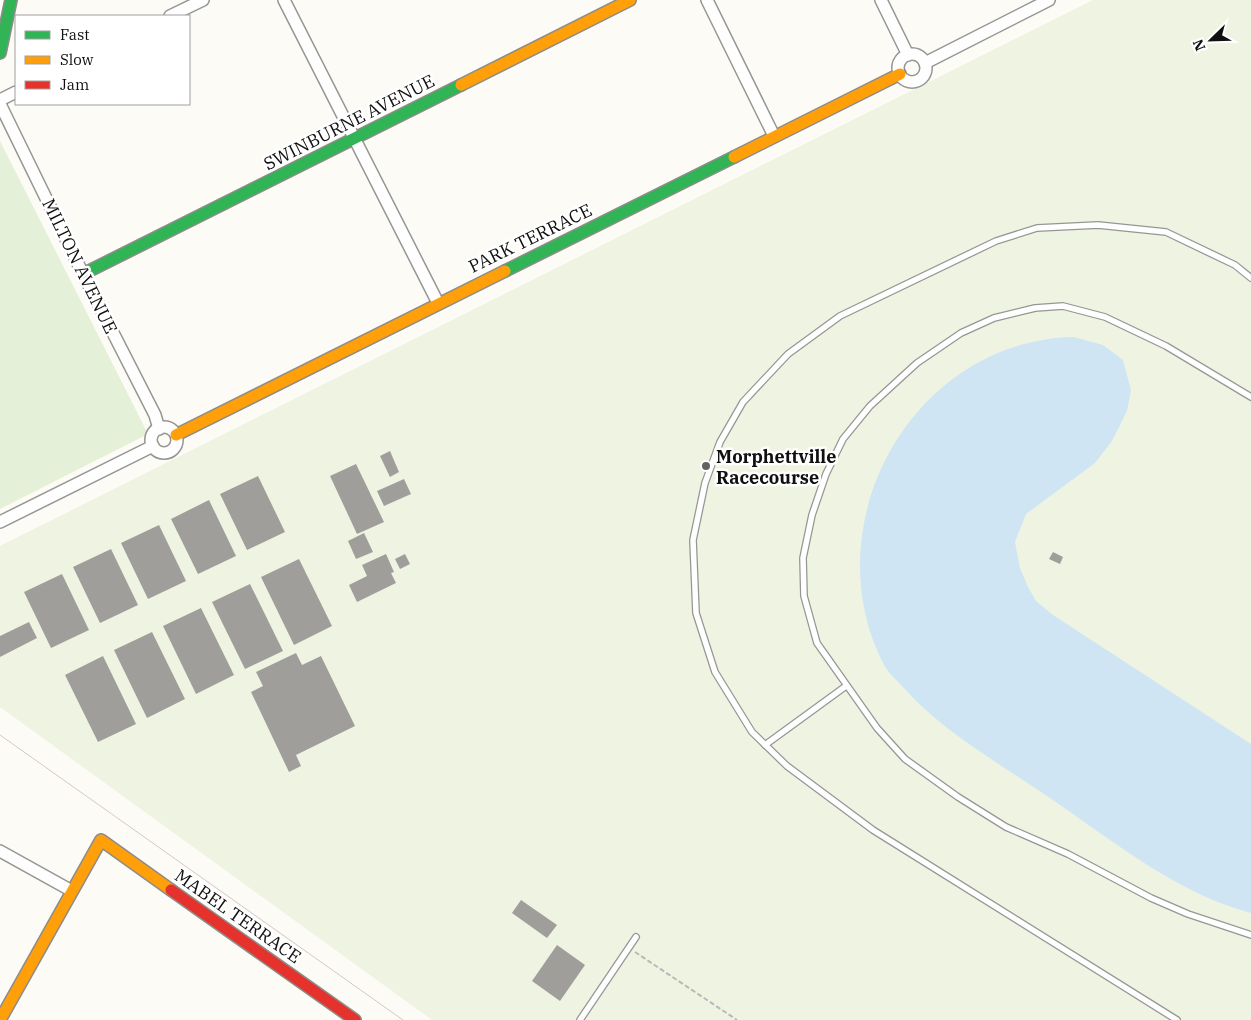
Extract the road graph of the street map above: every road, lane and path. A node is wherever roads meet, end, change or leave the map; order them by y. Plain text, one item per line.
1 (10, 0) edge
2 (203, 0) edge
3 (284, 0) edge
4 (630, 0) edge
5 (706, 0) edge
6 (881, 0) edge
7 (1049, 0) edge
8 (172, 15) edge
9 (0, 53) edge
10 (908, 55) junction
11 (925, 63) junction
12 (900, 74) junction
13 (15, 92) edge
14 (0, 100) edge
15 (0, 104) edge
16 (774, 136) junction
17 (354, 139) junction
18 (82, 274) junction
19 (1251, 278) edge
20 (438, 303) junction
21 (1251, 397) edge
22 (160, 428) junction
23 (176, 435) junction
24 (153, 446) junction
25 (0, 522) edge
26 (846, 686) junction
27 (765, 745) junction
28 (0, 851) edge
29 (72, 891) junction
30 (1251, 935) edge
31 (636, 937) dead end
32 (628, 948) junction
33 (0, 1020) edge
34 (356, 1020) edge
35 (580, 1020) edge
36 (737, 1020) edge
37 (1177, 1020) edge

1 - 9 street
2 - 8 street
3 - 17 street
4 - 17 street, SWINBURNE AVENUE
5 - 16 street
6 - 10 street
7 - 11 street
10 - 11 street
10 - 12 street
11 - 12 street
12 - 16 street, PARK TERRACE
13 - 14 street
15 - 18 street, MILTON AVENUE
16 - 20 street, PARK TERRACE
17 - 18 street, SWINBURNE AVENUE
17 - 20 street
18 - 22 street, MILTON AVENUE
19 - 27 lane
20 - 23 street, PARK TERRACE
21 - 26 lane
22 - 23 street
22 - 24 street
23 - 24 street
24 - 25 street
26 - 27 lane
26 - 30 lane
27 - 37 lane
28 - 29 street
29 - 33 street
29 - 34 street, MABEL TERRACE
31 - 32 lane
32 - 35 lane
32 - 36 path

